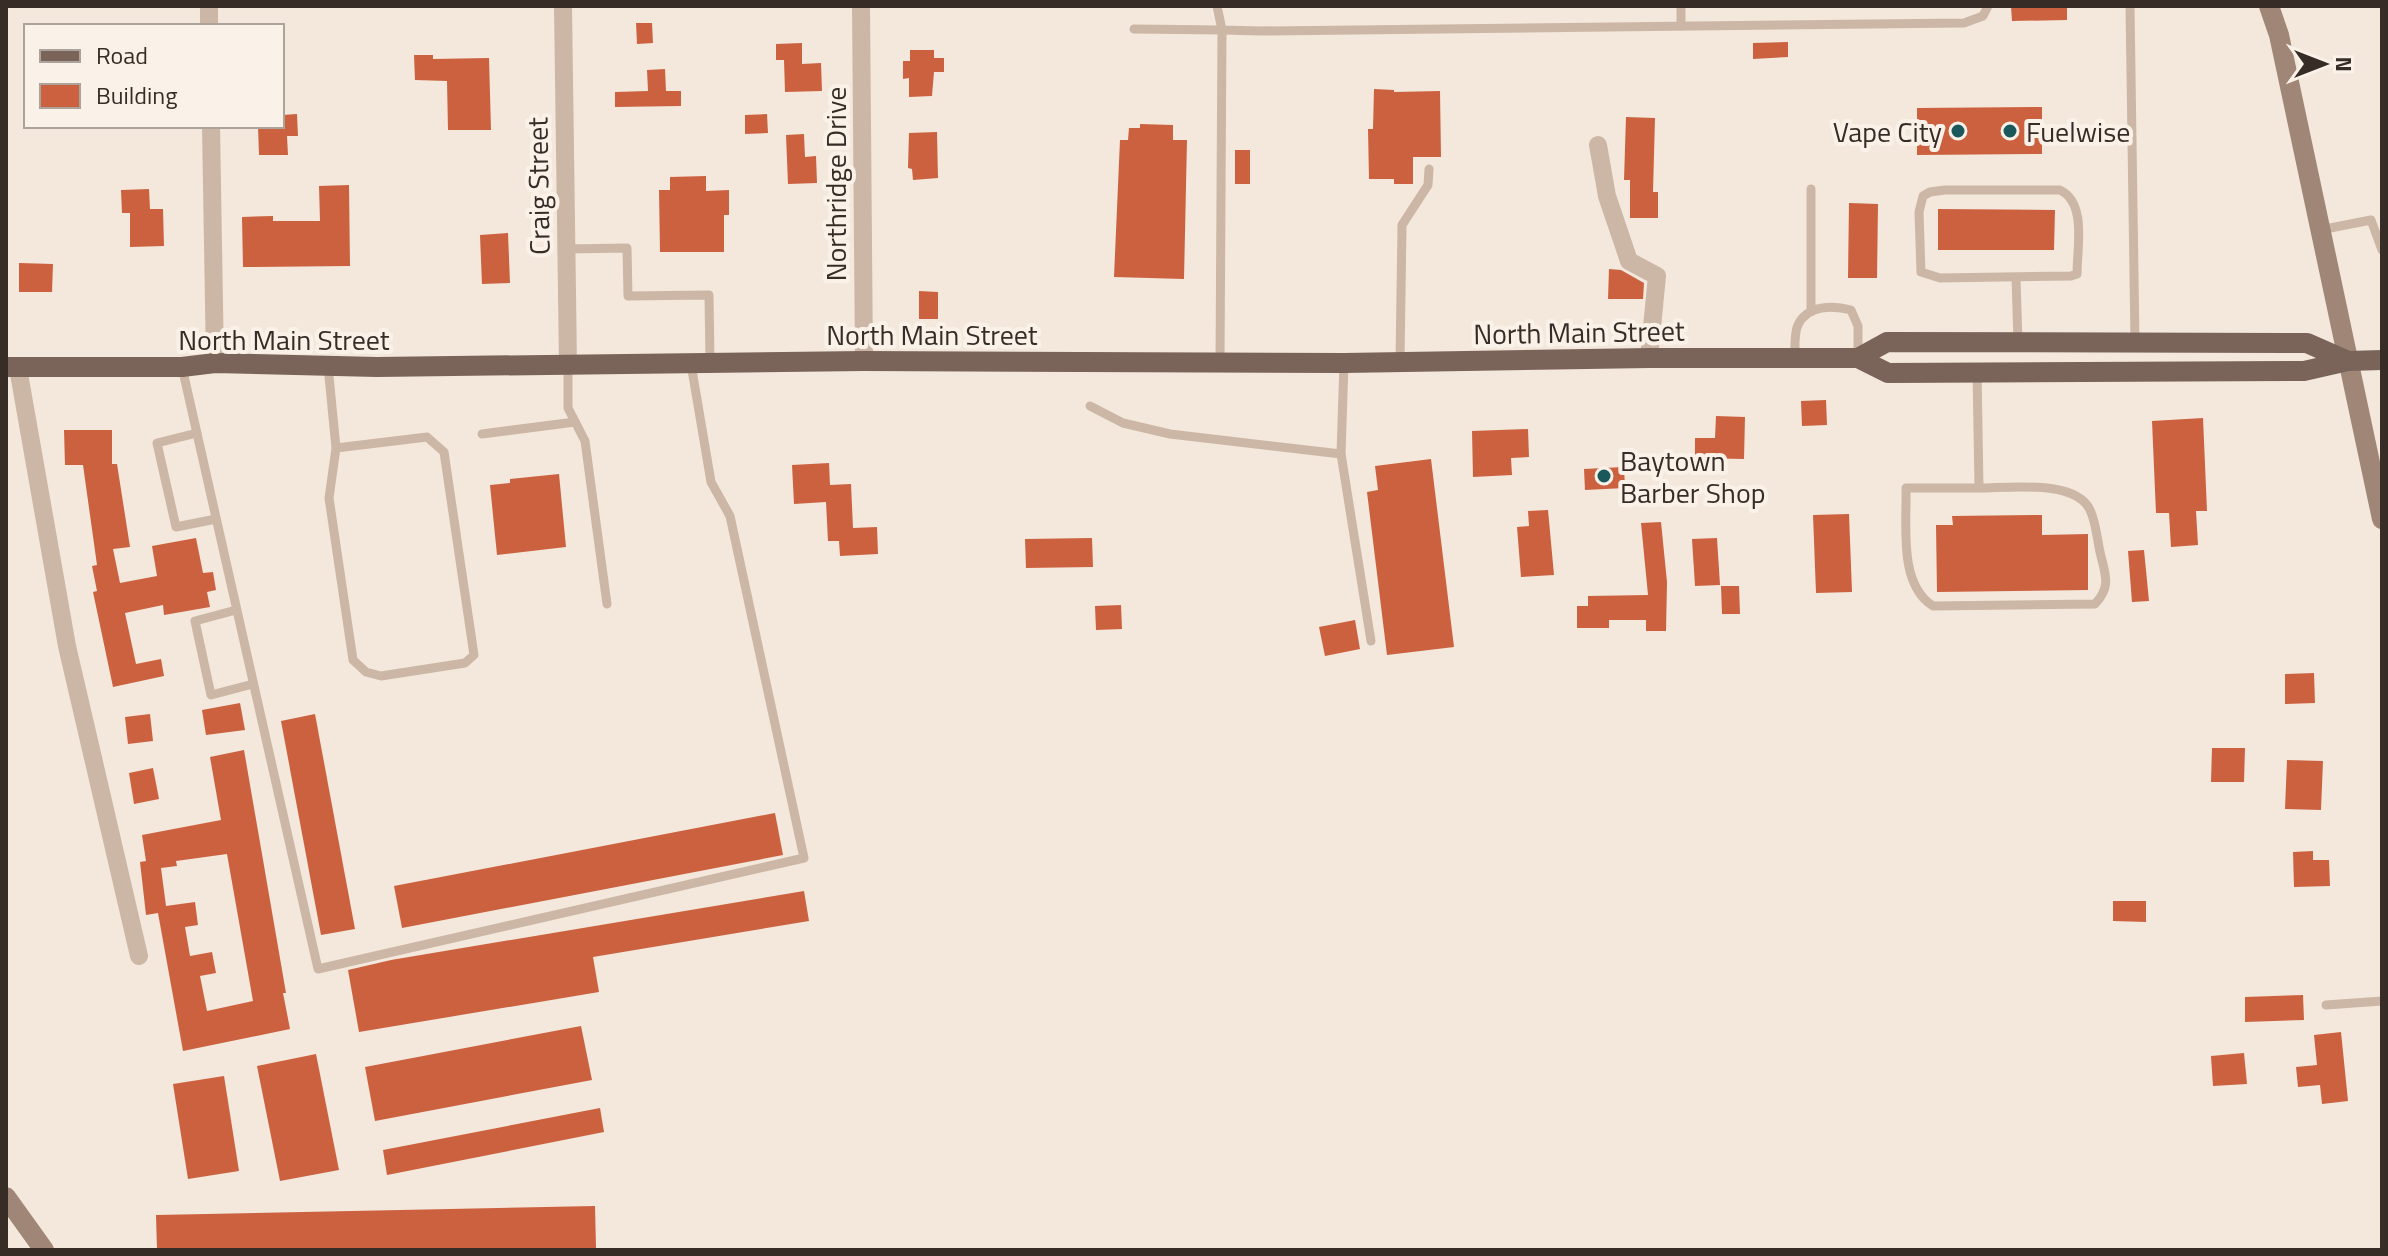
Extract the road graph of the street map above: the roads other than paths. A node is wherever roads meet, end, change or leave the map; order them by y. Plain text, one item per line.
1 (563, 6) edge
2 (861, 6) edge
3 (1217, 6) edge
4 (1681, 6) edge
5 (1988, 6) edge
6 (2130, 6) edge
7 (2269, 6) edge
8 (1681, 26) junction
9 (1134, 29) dead end
10 (1222, 30) junction
11 (211, 128) edge
12 (1598, 145) dead end
13 (1429, 169) dead end
14 (1811, 189) dead end
15 (2320, 230) junction
16 (567, 249) junction
17 (2382, 250) edge
18 (2016, 278) junction
19 (1811, 311) junction
20 (2018, 342) junction
21 (2135, 342) junction
22 (1649, 358) junction
23 (1795, 358) junction
24 (1858, 358) junction
25 (2382, 360) edge
26 (864, 361) junction
27 (2348, 361) junction
28 (1400, 362) junction
29 (215, 363) junction
30 (700, 363) junction
31 (1220, 363) junction
32 (1344, 363) junction
33 (568, 365) junction
34 (328, 366) junction
35 (182, 367) junction
36 (12, 368) edge
37 (1977, 371) junction
38 (1090, 406) dead end
39 (575, 422) junction
40 (197, 433) junction
41 (482, 434) dead end
42 (336, 448) junction
43 (1341, 454) junction
44 (1979, 488) junction
45 (216, 519) junction
46 (2382, 519) edge
47 (607, 604) dead end
48 (236, 610) junction
49 (1371, 641) dead end
50 (253, 684) junction
51 (139, 956) dead end
52 (2382, 1001) edge
53 (2326, 1005) dead end
54 (6, 1197) edge
55 (44, 1250) edge

1 - 16 street, Craig Street
2 - 26 street, Northridge Drive
3 - 10 lane
4 - 8 lane
5 - 8 lane
6 - 21 lane
7 - 15 main road
8 - 10 lane
9 - 10 lane
10 - 31 lane
11 - 29 street
12 - 22 street
13 - 28 lane
14 - 19 lane
15 - 17 lane
15 - 27 main road
16 - 30 lane
16 - 33 street, Craig Street
18 - 18 lane
18 - 20 lane
19 - 23 lane
19 - 24 lane
20 - 21 main road, North Main Street
20 - 24 main road, North Main Street
21 - 27 main road, North Main Street
22 - 23 main road, North Main Street
22 - 28 main road, North Main Street
23 - 24 main road, North Main Street
24 - 37 main road, North Main Street
25 - 27 main road, North Main Street
26 - 30 main road, North Main Street
26 - 31 main road, North Main Street
27 - 37 main road, North Main Street
27 - 46 main road
28 - 32 main road, North Main Street
29 - 34 main road, North Main Street
29 - 35 main road, North Main Street
30 - 33 main road, North Main Street
30 - 50 lane
31 - 32 main road, North Main Street
32 - 43 lane
33 - 34 main road, North Main Street
33 - 39 lane
34 - 42 lane
35 - 36 main road, North Main Street
35 - 40 lane
36 - 51 street
37 - 44 lane
38 - 43 lane
39 - 41 lane
39 - 47 lane
40 - 45 lane
40 - 45 lane
42 - 42 lane
43 - 49 lane
44 - 44 lane
45 - 48 lane
48 - 50 lane
48 - 50 lane
52 - 53 lane
54 - 55 main road

